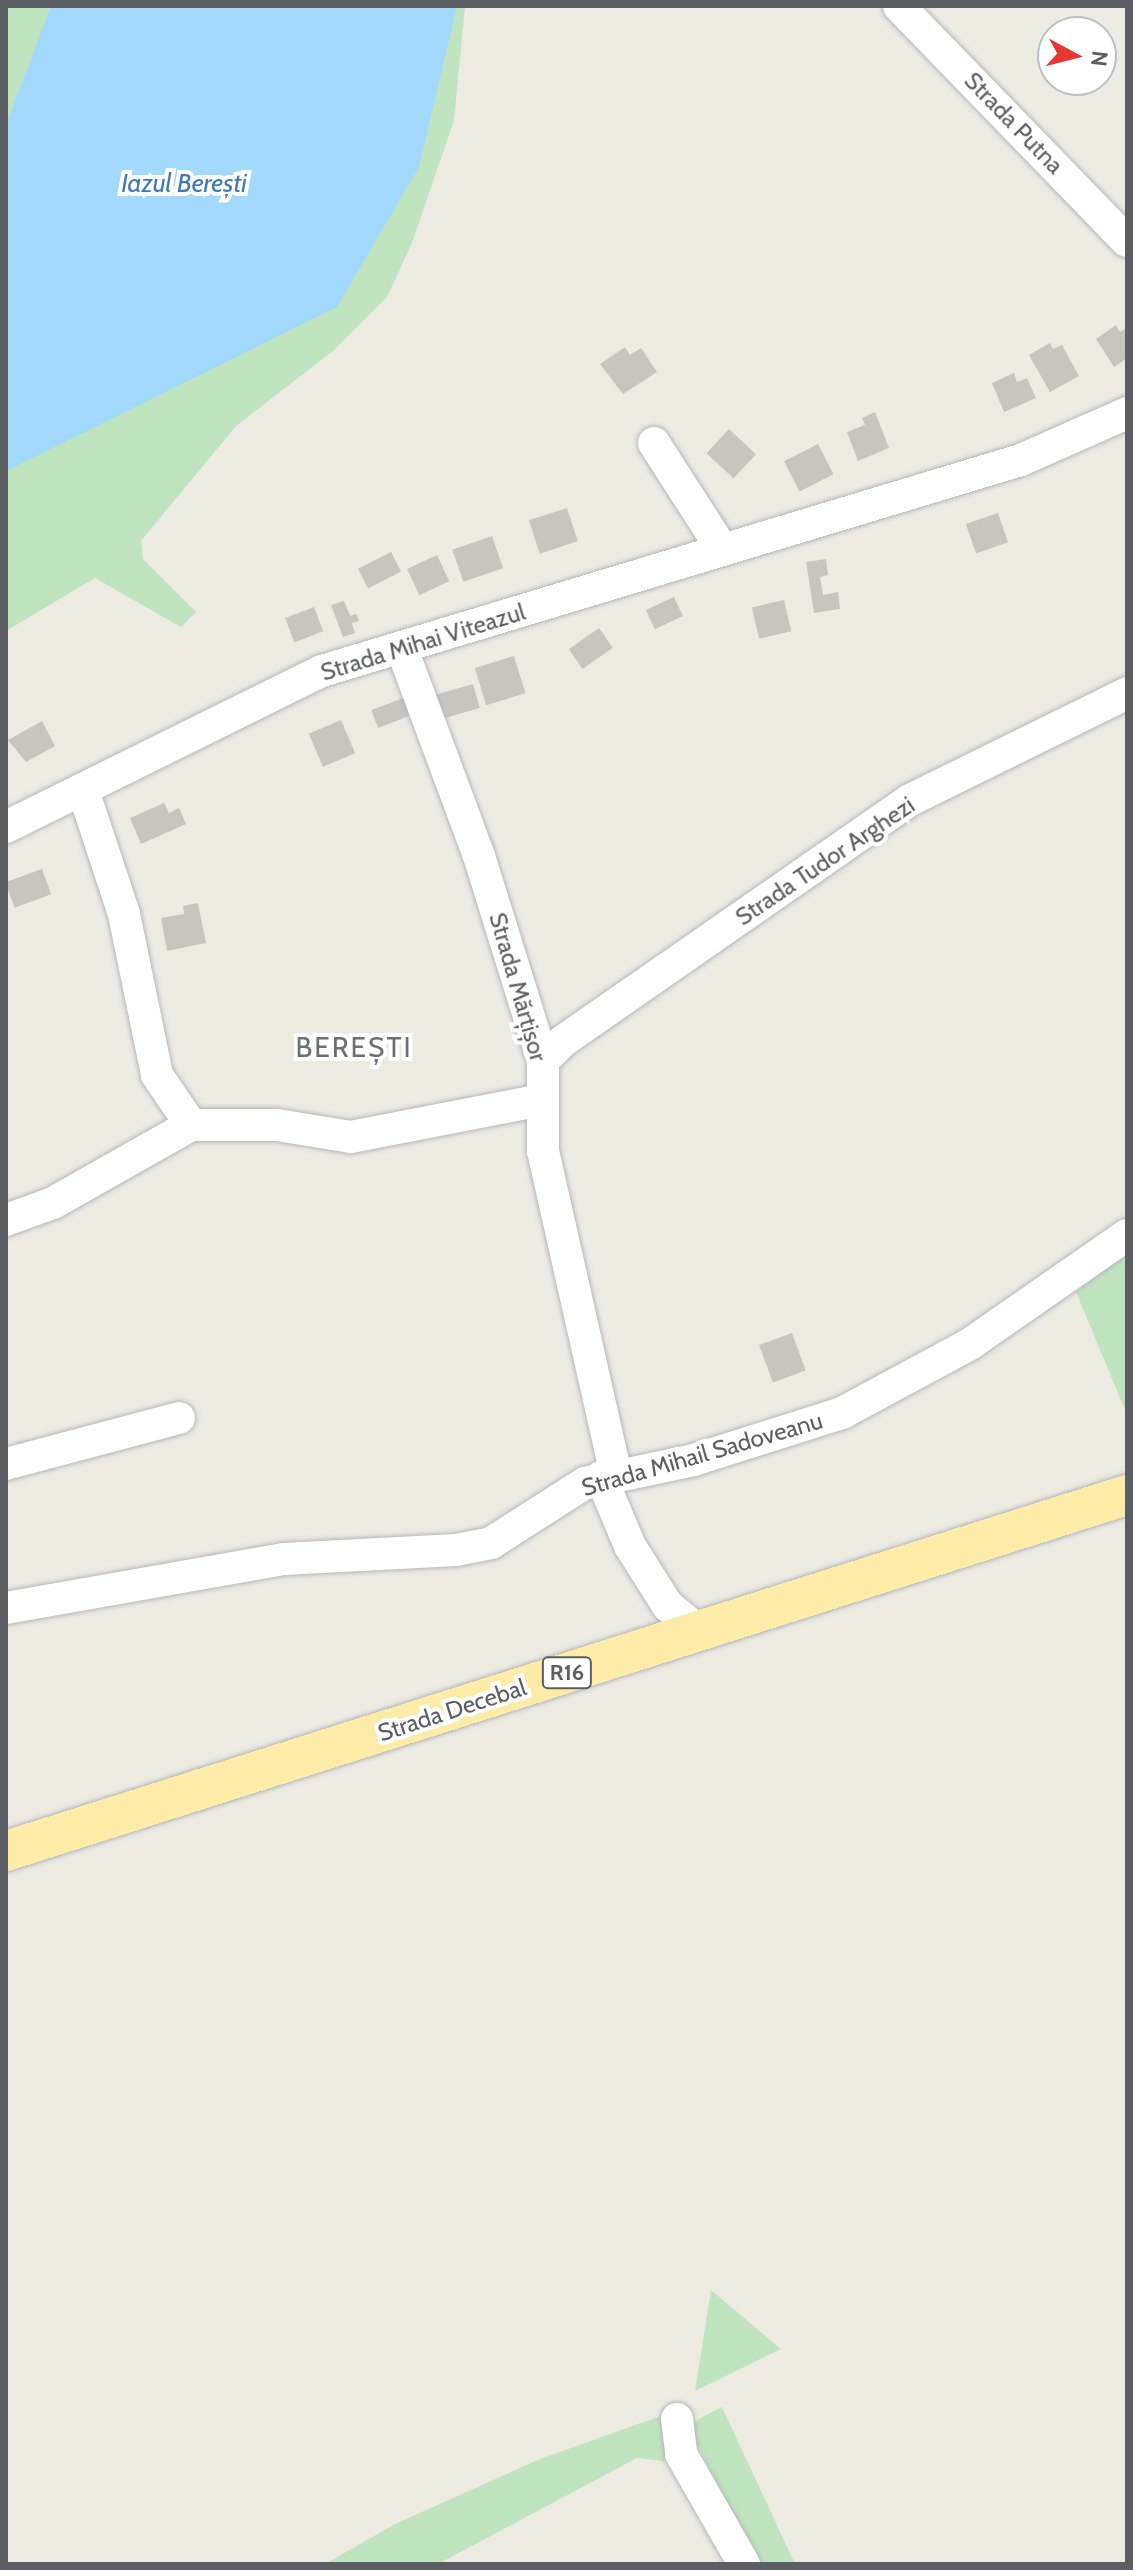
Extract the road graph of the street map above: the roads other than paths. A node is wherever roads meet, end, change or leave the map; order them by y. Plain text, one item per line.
1 (899, 6) edge
2 (1127, 241) edge
3 (1127, 413) edge
4 (654, 443) dead end
5 (722, 549) junction
6 (402, 649) junction
7 (1127, 693) edge
8 (83, 790) junction
9 (6, 827) edge
10 (543, 1061) junction
11 (541, 1100) junction
12 (191, 1125) junction
13 (6, 1220) edge
14 (1127, 1235) edge
15 (179, 1418) dead end
16 (6, 1464) edge
17 (609, 1476) junction
18 (1127, 1495) edge
19 (6, 1608) edge
20 (699, 1631) junction
21 (6, 1851) edge
22 (677, 2419) dead end
23 (744, 2564) edge

1 - 2 street, Strada Putna
3 - 5 street, Strada Mihai Viteazul
4 - 5 street
5 - 6 street, Strada Mihai Viteazul
6 - 8 street, Strada Mihai Viteazul
6 - 10 street, Strada Mărțișor
7 - 10 street, Strada Tudor Arghezi
8 - 9 street, Strada Mihai Viteazul
8 - 12 street
10 - 11 street, Strada Mărțișor
11 - 12 street
11 - 17 street, Strada Mărțișor
12 - 13 street
14 - 17 street, Strada Mihail Sadoveanu
15 - 16 street
17 - 19 street, Strada Mihail Sadoveanu
17 - 20 street, Strada Mărțișor
18 - 20 main road, Strada Decebal / R16
20 - 21 main road, Strada Decebal / R16
22 - 23 street

